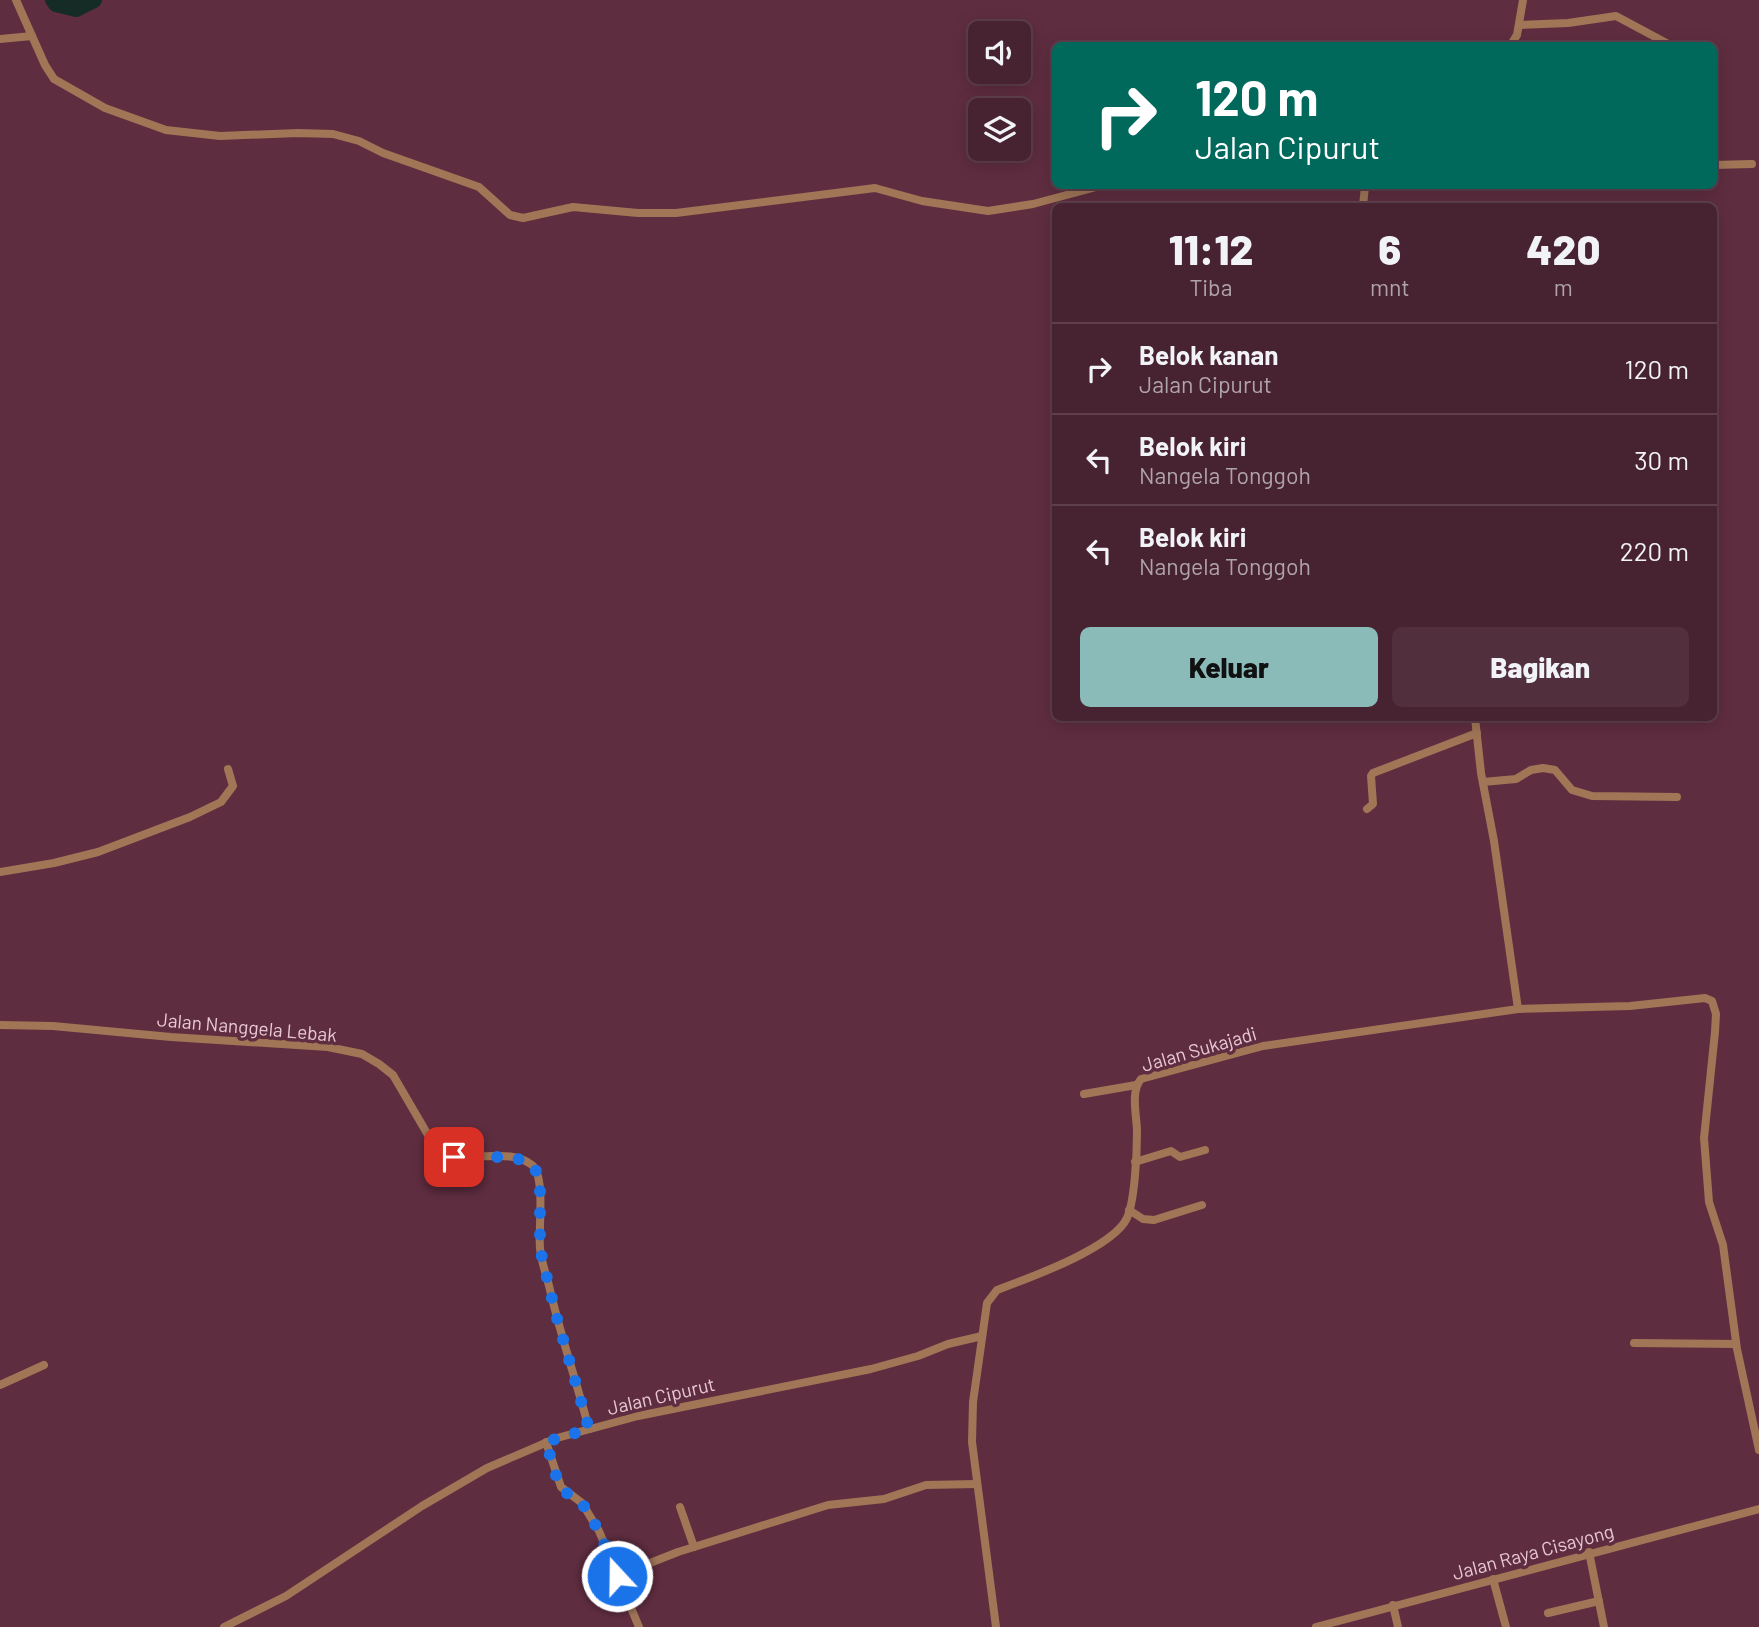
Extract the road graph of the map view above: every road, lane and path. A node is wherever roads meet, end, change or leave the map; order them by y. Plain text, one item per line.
1 (16, 0) edge
2 (1523, 0) edge
3 (1519, 24) junction
4 (32, 36) junction
5 (0, 39) edge
6 (1513, 42) edge
7 (1665, 42) edge
8 (1752, 164) dead end
9 (1717, 165) edge
10 (1089, 189) edge
11 (1475, 721) edge
12 (1477, 733) junction
13 (228, 769) dead end
14 (1483, 782) junction
15 (1677, 797) dead end
16 (1367, 809) dead end
17 (0, 872) edge
18 (1518, 1009) junction
19 (0, 1025) edge
20 (1136, 1085) junction
21 (1084, 1094) dead end
22 (1205, 1150) dead end
23 (1135, 1162) junction
24 (1202, 1205) dead end
25 (1129, 1210) junction
26 (982, 1336) junction
27 (1634, 1343) dead end
28 (1736, 1344) junction
29 (44, 1365) dead end
30 (0, 1385) edge
31 (589, 1429) junction
32 (546, 1442) junction
33 (1759, 1450) edge
34 (977, 1484) junction
35 (680, 1507) dead end
36 (1759, 1509) edge
37 (694, 1547) junction
38 (1589, 1552) junction
39 (617, 1576) junction
40 (1493, 1579) junction
41 (1599, 1601) junction
42 (1393, 1605) junction
43 (1548, 1613) dead end
44 (224, 1627) edge
45 (639, 1627) edge
46 (996, 1627) edge
47 (1316, 1627) edge
48 (1398, 1627) edge
49 (1506, 1627) edge
50 (1604, 1627) edge

1 - 4 street
2 - 3 street
3 - 6 street
3 - 7 street
4 - 5 street
4 - 10 street
8 - 9 street
11 - 12 street
12 - 14 street
12 - 16 street
13 - 17 street
14 - 15 street
14 - 18 street
18 - 20 street, Jalan Sukajadi
18 - 28 street, Jalan Sukajadi
19 - 31 street, Jalan Nanggela Lebak
20 - 21 street
20 - 23 street, Jalan Sukajadi
22 - 23 street
23 - 25 street, Jalan Sukajadi
24 - 25 street
25 - 26 street, Jalan Sukajadi
26 - 31 street, Jalan Cipurut
26 - 34 street, Jalan Sukajadi
27 - 28 street
28 - 33 street
29 - 30 street
31 - 32 street, Jalan Cipurut
32 - 39 street
32 - 44 street, Jalan Cipurut
34 - 37 street
34 - 46 street, Jalan Sukajadi
35 - 37 street
36 - 38 street, Jalan Raya Cisayong
37 - 39 street
38 - 40 street, Jalan Raya Cisayong
38 - 41 street
39 - 45 street
40 - 42 street, Jalan Raya Cisayong
40 - 49 street
41 - 43 street
41 - 50 street
42 - 47 street, Jalan Raya Cisayong
42 - 48 street

